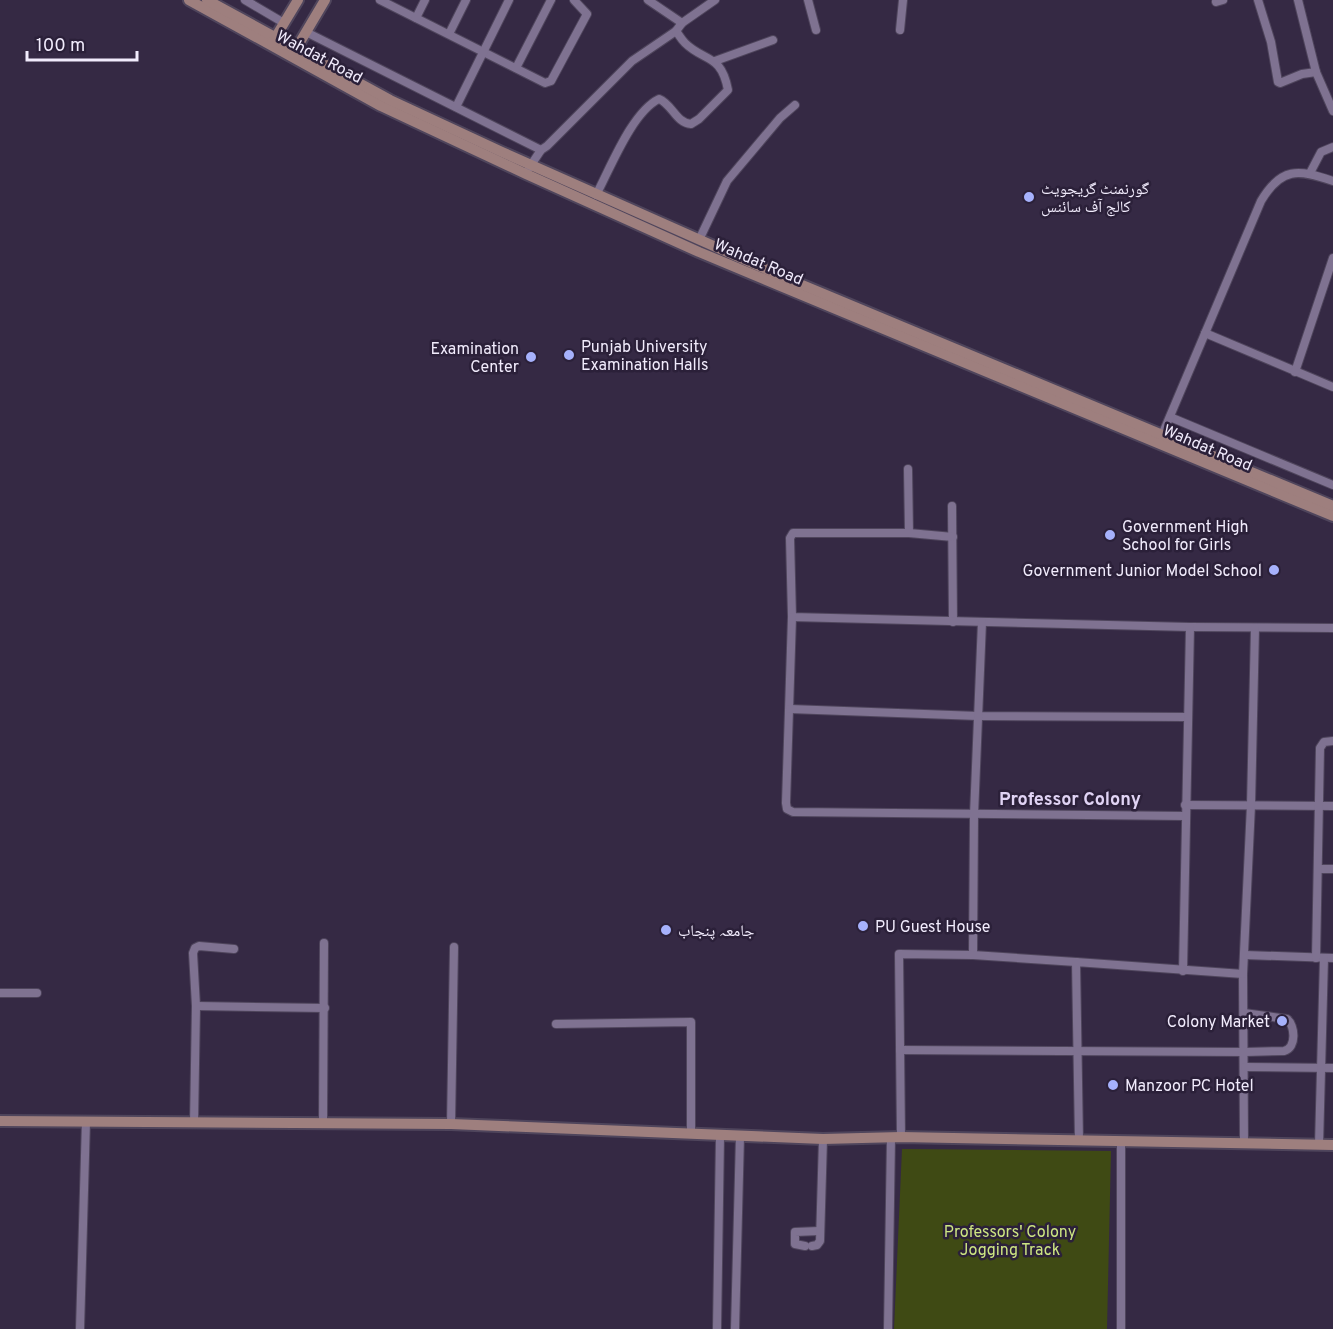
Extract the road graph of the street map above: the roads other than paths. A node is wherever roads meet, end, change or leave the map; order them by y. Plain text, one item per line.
1 (189, 0) edge
2 (207, 0) edge
3 (245, 0) edge
4 (298, 0) edge
5 (325, 0) edge
6 (382, 0) edge
7 (425, 0) edge
8 (466, 0) edge
9 (509, 0) edge
10 (551, 0) edge
11 (574, 0) edge
12 (648, 0) edge
13 (713, 0) edge
14 (808, 0) edge
15 (903, 0) edge
16 (1258, 0) edge
17 (1298, 0) edge
18 (416, 18) junction
19 (284, 22) junction
20 (682, 23) junction
21 (816, 30) dead end
22 (900, 30) dead end
23 (676, 31) junction
24 (306, 32) junction
25 (448, 34) junction
26 (773, 40) dead end
27 (273, 43) junction
28 (484, 52) junction
29 (293, 53) junction
30 (715, 61) junction
31 (516, 68) junction
32 (1316, 72) junction
33 (795, 105) dead end
34 (456, 107) junction
35 (1333, 111) edge
36 (1333, 147) edge
37 (541, 150) junction
38 (528, 169) junction
39 (1310, 173) junction
40 (1333, 181) edge
41 (596, 195) junction
42 (699, 240) junction
43 (1333, 258) edge
44 (1205, 333) junction
45 (1295, 372) junction
46 (1333, 387) edge
47 (1170, 417) junction
48 (1162, 435) junction
49 (908, 469) dead end
50 (1268, 484) junction
51 (1333, 485) edge
52 (952, 506) dead end
53 (1333, 506) edge
54 (1333, 516) edge
55 (909, 533) junction
56 (953, 537) junction
57 (792, 617) junction
58 (953, 622) junction
59 (982, 622) junction
60 (1190, 627) junction
61 (1255, 628) junction
62 (1333, 628) edge
63 (790, 709) junction
64 (978, 716) junction
65 (1187, 717) junction
66 (1333, 741) edge
67 (1185, 805) junction
68 (1251, 805) junction
69 (1319, 806) junction
70 (1333, 806) edge
71 (974, 815) junction
72 (1185, 816) junction
73 (1318, 869) junction
74 (1333, 869) edge
75 (324, 943) dead end
76 (454, 947) dead end
77 (234, 949) dead end
78 (973, 955) junction
79 (1245, 955) junction
80 (1320, 958) junction
81 (1333, 958) edge
82 (1076, 962) junction
83 (1183, 971) junction
84 (1243, 974) junction
85 (0, 993) edge
86 (37, 993) dead end
87 (196, 1006) junction
88 (1323, 1006) junction
89 (1333, 1006) edge
90 (325, 1008) junction
91 (1244, 1013) junction
92 (556, 1024) dead end
93 (900, 1050) junction
94 (1079, 1050) junction
95 (1245, 1052) junction
96 (1245, 1067) junction
97 (1320, 1067) junction
98 (1333, 1068) edge
99 (0, 1121) edge
100 (86, 1121) junction
101 (194, 1123) junction
102 (323, 1124) junction
103 (451, 1124) junction
104 (691, 1134) junction
105 (720, 1136) junction
106 (740, 1136) junction
107 (896, 1137) junction
108 (823, 1138) junction
109 (1079, 1141) junction
110 (1121, 1142) junction
111 (1244, 1144) junction
112 (1319, 1145) junction
113 (1333, 1145) edge
114 (819, 1231) junction
115 (80, 1329) edge
116 (717, 1329) edge
117 (735, 1329) edge
118 (888, 1329) edge
119 (1121, 1329) edge

1 - 27 main road, Wahdat Road
2 - 27 main road, Wahdat Road
3 - 19 street
4 - 19 main road
5 - 24 main road
6 - 18 street
7 - 18 street
8 - 25 street
9 - 28 street
10 - 31 street
11 - 31 street
12 - 20 street
13 - 20 street
14 - 21 street
15 - 22 street
16 - 32 street
17 - 32 street
18 - 25 street
19 - 27 main road
20 - 23 street
23 - 30 street
23 - 37 street
24 - 29 main road
24 - 34 street
25 - 28 street
26 - 30 street
27 - 29 main road, Wahdat Road
28 - 31 street
28 - 34 street
29 - 38 main road, Wahdat Road
30 - 41 street
32 - 35 street
33 - 42 street
34 - 37 street
36 - 39 street
37 - 38 street
38 - 41 main road, Wahdat Road
38 - 50 main road, Wahdat Road
39 - 40 street
39 - 44 street
41 - 42 main road, Wahdat Road
42 - 48 main road, Wahdat Road
43 - 45 street
44 - 45 street
44 - 47 street
45 - 46 street
47 - 48 street
47 - 51 street
48 - 50 main road, Wahdat Road
49 - 55 street
50 - 53 main road, Wahdat Road
50 - 54 main road, Wahdat Road
52 - 56 street
55 - 56 street
55 - 57 street
56 - 58 street
57 - 58 street
57 - 63 street
58 - 59 street
59 - 60 street
59 - 64 street
60 - 61 street
60 - 65 street
61 - 62 street
61 - 68 street
63 - 64 street
63 - 71 street
64 - 65 street
64 - 71 street
65 - 67 street
66 - 69 street
67 - 68 street
67 - 72 street
68 - 69 street
68 - 79 street
69 - 70 street
69 - 73 street
71 - 72 street
71 - 78 street
72 - 83 street
73 - 74 street
73 - 80 street
75 - 90 street
76 - 103 street
77 - 87 street
78 - 82 street
78 - 93 street
79 - 80 street
79 - 84 street
80 - 81 street
80 - 88 street
82 - 83 street
82 - 94 street
83 - 84 street
84 - 91 street
85 - 86 street
87 - 90 street
87 - 101 street
88 - 89 street
88 - 97 street
90 - 102 street
91 - 95 street
91 - 95 street
92 - 104 street
93 - 94 street
93 - 107 street
94 - 95 street
94 - 109 street
95 - 96 street
96 - 97 street
96 - 111 street
97 - 98 street
97 - 112 street
99 - 100 main road
100 - 101 main road
100 - 115 street
101 - 102 main road
102 - 103 main road
103 - 104 main road
104 - 105 main road
105 - 106 main road
105 - 116 street
106 - 108 main road
106 - 117 street
107 - 108 main road
107 - 109 main road
107 - 118 street
108 - 114 street
109 - 110 main road
110 - 111 main road
110 - 119 street
111 - 112 main road
112 - 113 main road
114 - 114 street

